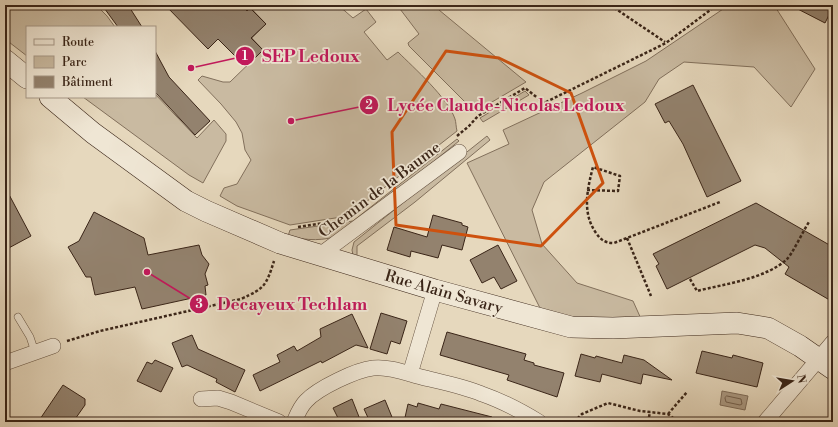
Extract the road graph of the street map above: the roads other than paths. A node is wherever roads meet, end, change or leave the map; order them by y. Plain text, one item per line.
1 (5, 60) edge
2 (5, 76) edge
3 (26, 77) edge
4 (26, 91) edge
5 (35, 98) edge
6 (51, 98) edge
7 (93, 133) junction
8 (455, 146) road end
9 (320, 255) junction
10 (435, 290) junction
11 (18, 317) dead end
12 (833, 342) edge
13 (53, 346) road end
14 (35, 352) junction
15 (5, 362) edge
16 (826, 363) edge
17 (410, 374) junction
18 (201, 399) dead end
19 (279, 422) edge
20 (294, 422) edge
21 (539, 422) edge
22 (765, 422) edge

1 - 3 street
2 - 4 street
5 - 7 street, Rue Alain Savary
6 - 7 street, Rue Alain Savary
7 - 9 street, Rue Alain Savary
8 - 9 street, Chemin de la Baume
9 - 10 street, Rue Alain Savary
10 - 16 street, Rue Alain Savary
10 - 17 street
11 - 14 lane
12 - 16 street
13 - 14 street
14 - 15 street
16 - 22 street
17 - 20 street
17 - 21 street
18 - 19 street

